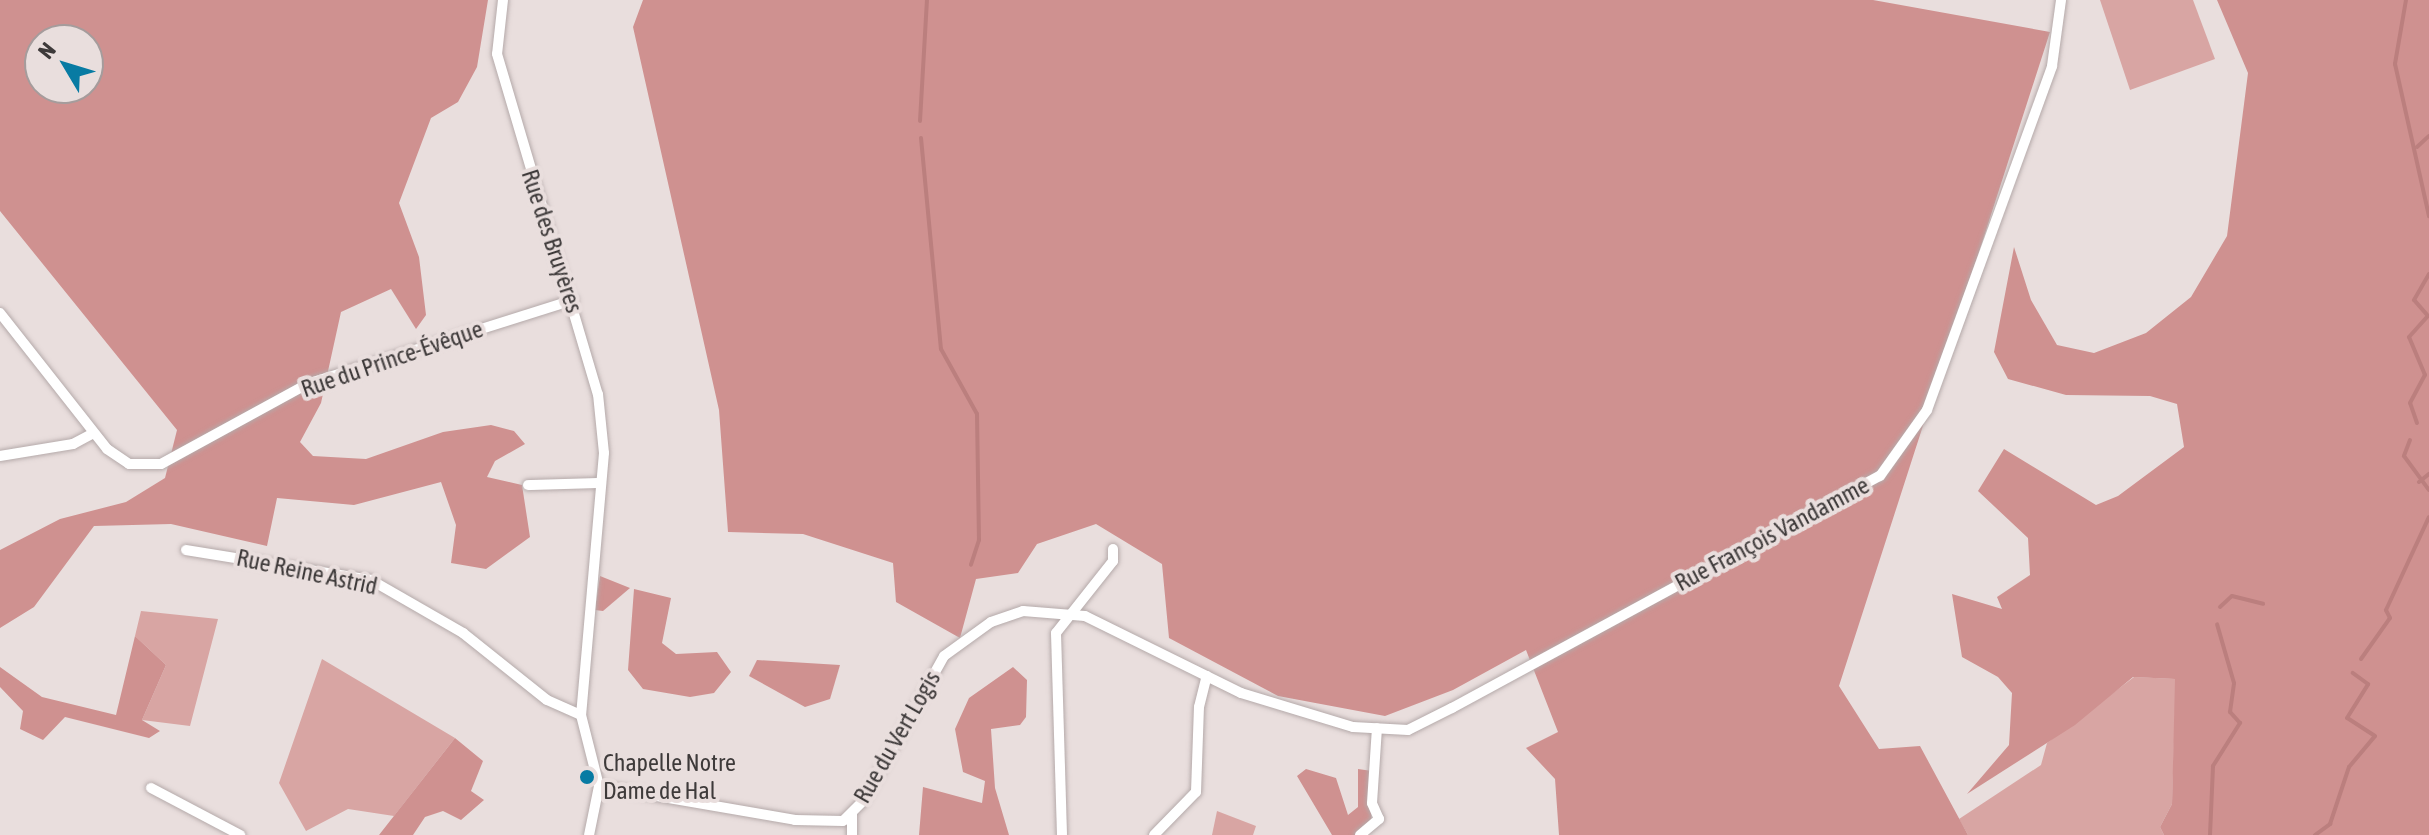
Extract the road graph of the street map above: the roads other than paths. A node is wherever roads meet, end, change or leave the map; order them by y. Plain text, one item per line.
1 (503, 0) edge
2 (2061, 0) edge
3 (573, 300) junction
4 (0, 313) edge
5 (92, 434) junction
6 (0, 456) edge
7 (601, 483) junction
8 (528, 485) dead end
9 (1113, 549) dead end
10 (186, 550) dead end
11 (1069, 619) junction
12 (1207, 676) junction
13 (581, 715) junction
14 (1377, 728) junction
15 (599, 786) junction
16 (151, 788) dead end
17 (852, 814) junction
18 (240, 835) edge
19 (589, 835) edge
20 (852, 835) edge
21 (1062, 835) edge
22 (1154, 835) edge
23 (1360, 835) edge

1 - 3 street, Rue des Bruyères
2 - 14 street, Rue François Vandamme
3 - 5 street, Rue du Prince-Évêque
3 - 7 street, Rue des Bruyères
4 - 5 street, Rue du Prince-Évêque
5 - 6 street
7 - 8 street
7 - 13 street, Rue des Bruyères
9 - 11 street
10 - 13 street, Rue Reine Astrid
11 - 12 street, Rue François Vandamme
11 - 17 street, Rue du Vert Logis
11 - 21 street
12 - 14 street, Rue François Vandamme
12 - 22 street
13 - 15 street, Rue des Bruyères
14 - 23 street
15 - 17 street, Rue du Vert Logis
15 - 19 street, Rue des Bruyères
16 - 18 street
17 - 20 street, Rue du Vert Logis

